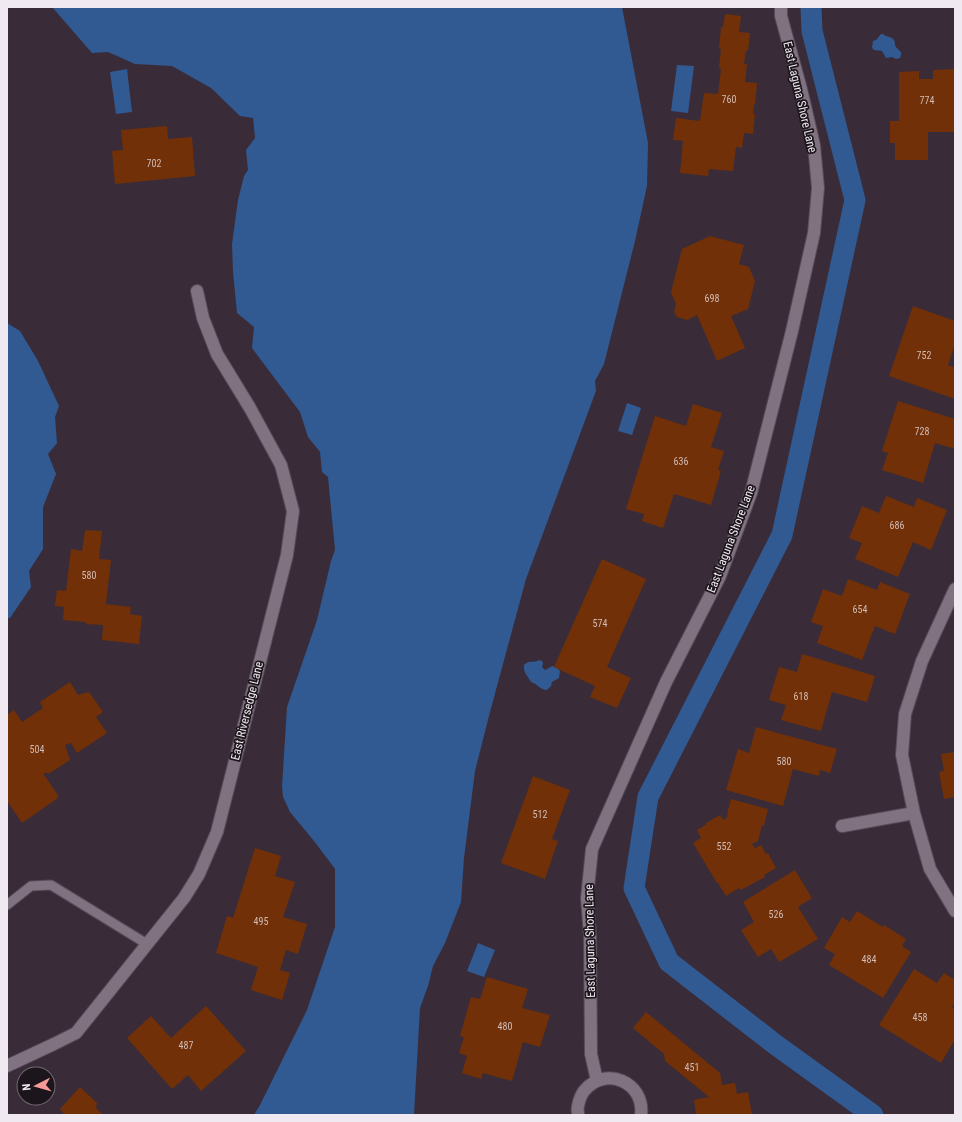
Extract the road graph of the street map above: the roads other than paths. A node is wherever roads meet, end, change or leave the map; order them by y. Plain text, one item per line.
1 (781, 7) edge
2 (197, 291) dead end
3 (955, 590) edge
4 (914, 813) junction
5 (842, 826) dead end
6 (7, 905) edge
7 (955, 911) edge
8 (147, 944) junction
9 (7, 1066) edge
10 (598, 1081) junction
11 (578, 1115) edge
12 (641, 1115) edge

1 - 10 street, East Laguna Shore Lane
2 - 8 street, East Riversedge Lane
3 - 4 street
4 - 5 street
4 - 7 street
6 - 8 lane
8 - 9 street, East Riversedge Lane
10 - 11 street
10 - 12 street

